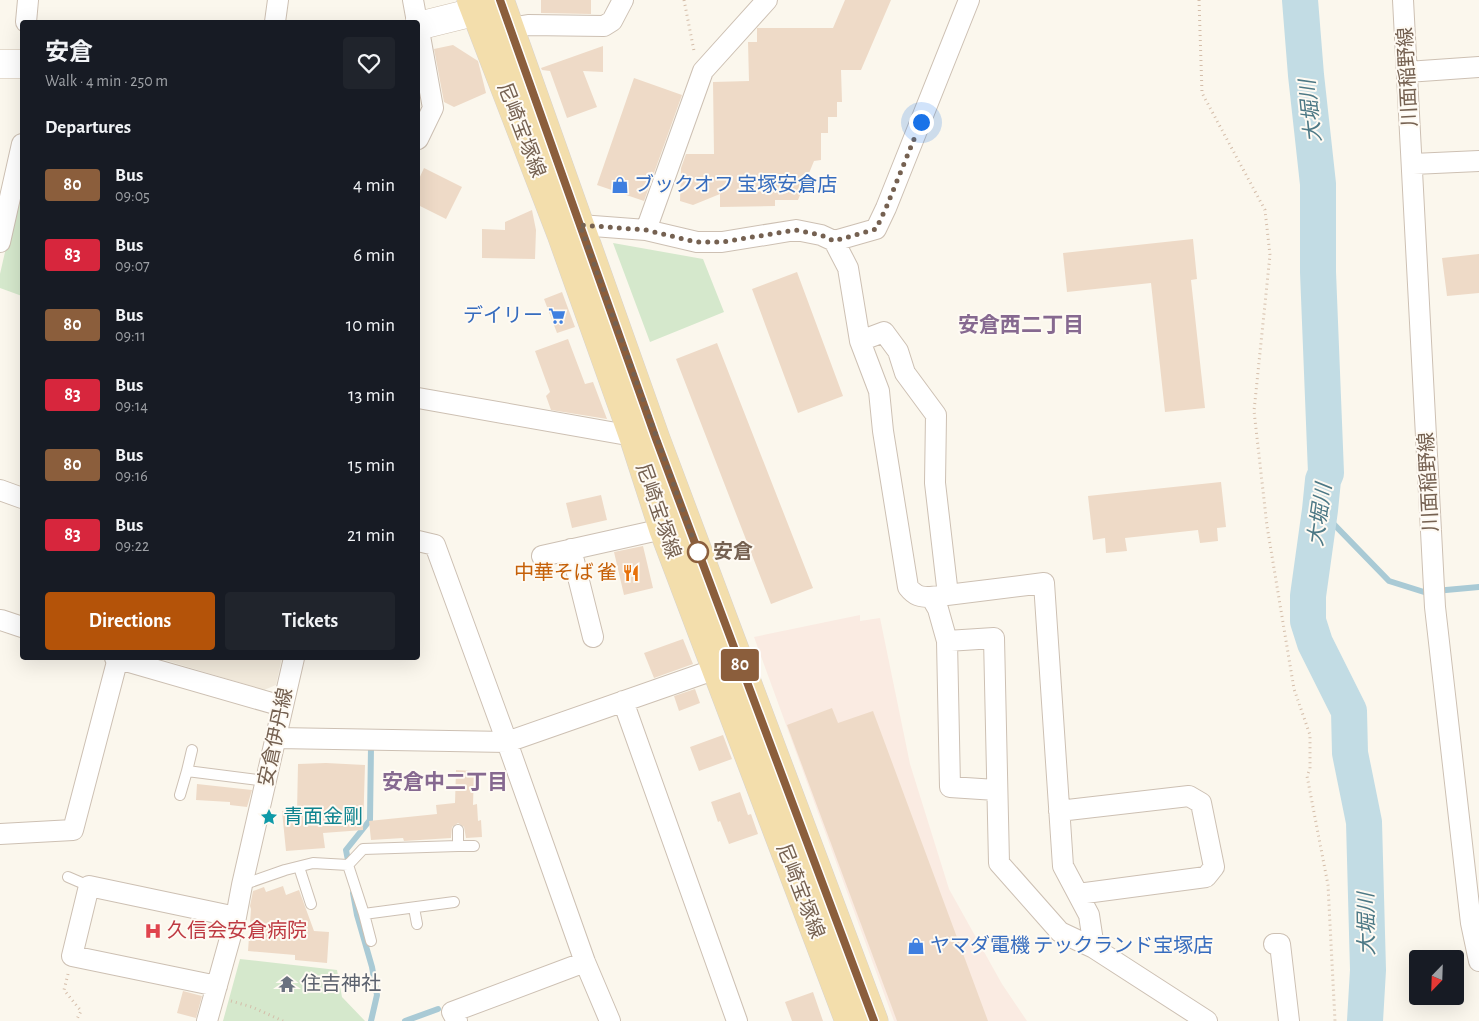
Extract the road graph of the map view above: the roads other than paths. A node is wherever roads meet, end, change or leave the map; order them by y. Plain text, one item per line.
1 (28, 0) edge
2 (278, 0) edge
3 (413, 0) edge
4 (623, 0) edge
5 (767, 0) edge
6 (969, 0) edge
7 (1403, 0) edge
8 (473, 6) edge
9 (504, 8) edge
10 (26, 20) edge
11 (275, 20) edge
12 (416, 20) edge
13 (420, 23) edge
14 (420, 40) edge
15 (0, 64) edge
16 (20, 64) edge
17 (1479, 67) edge
18 (1407, 72) junction
19 (420, 135) edge
20 (1479, 161) edge
21 (20, 162) edge
22 (1413, 164) junction
23 (18, 180) edge
24 (570, 230) junction
25 (646, 230) junction
26 (834, 241) junction
27 (0, 242) edge
28 (860, 342) junction
29 (420, 398) edge
30 (633, 436) junction
31 (0, 490) edge
32 (20, 497) edge
33 (663, 529) junction
34 (420, 541) edge
35 (571, 548) junction
36 (542, 556) dead end
37 (939, 596) junction
38 (0, 623) edge
39 (20, 627) edge
40 (593, 638) dead end
41 (947, 641) junction
42 (116, 660) edge
43 (124, 660) edge
44 (294, 660) edge
45 (716, 669) junction
46 (623, 701) junction
47 (282, 706) junction
48 (276, 738) junction
49 (507, 742) junction
50 (192, 750) dead end
51 (187, 771) junction
52 (266, 781) junction
53 (996, 790) junction
54 (180, 795) dead end
55 (1059, 811) junction
56 (458, 830) dead end
57 (0, 834) edge
58 (458, 846) junction
59 (474, 846) dead end
60 (348, 865) junction
61 (299, 867) junction
62 (68, 877) dead end
63 (242, 885) junction
64 (89, 886) junction
65 (1078, 894) junction
66 (454, 902) dead end
67 (311, 904) dead end
68 (414, 908) junction
69 (364, 914) junction
70 (236, 917) junction
71 (417, 924) dead end
72 (371, 941) dead end
73 (1280, 944) dead end
74 (1094, 948) junction
75 (585, 962) junction
76 (1479, 962) edge
77 (215, 992) junction
78 (207, 1021) edge
79 (457, 1021) edge
80 (610, 1021) edge
81 (737, 1021) edge
82 (849, 1021) edge
83 (874, 1021) edge
84 (1207, 1021) edge
85 (1289, 1021) edge

1 - 10 street
2 - 11 street
3 - 12 street
4 - 9 street
5 - 25 street
6 - 26 street
7 - 18 street, 川面稲野線
8 - 9 street
8 - 13 street
8 - 24 main road, 尼崎宝塚線
9 - 24 main road, 尼崎宝塚線
14 - 19 street
15 - 16 street
17 - 18 street
18 - 22 street, 川面稲野線
20 - 22 street
21 - 23 street
22 - 76 street, 川面稲野線
23 - 27 street
24 - 25 street
24 - 30 main road, 尼崎宝塚線
24 - 83 main road, 尼崎宝塚線
25 - 26 street
26 - 28 street
28 - 37 street
28 - 37 street
29 - 30 street
30 - 33 main road, 尼崎宝塚線
31 - 32 street
33 - 35 street
33 - 45 main road, 尼崎宝塚線
34 - 49 street
35 - 36 street
35 - 40 street
37 - 41 street
37 - 55 street
38 - 39 street
41 - 53 street
41 - 53 street
42 - 57 street
43 - 47 street
44 - 47 street, 安倉伊丹線
45 - 46 street
45 - 82 main road, 尼崎宝塚線
46 - 49 street
46 - 81 street
47 - 48 street, 安倉伊丹線
48 - 49 street
48 - 52 street, 安倉伊丹線
49 - 75 street
50 - 51 lane
51 - 52 lane
51 - 54 lane
52 - 63 street, 安倉伊丹線
53 - 74 street
55 - 65 street
55 - 65 street
56 - 58 lane
58 - 59 lane
58 - 60 lane
60 - 61 lane
60 - 69 lane
61 - 63 lane
61 - 67 lane
62 - 64 lane
63 - 70 street, 安倉伊丹線
64 - 70 street
64 - 77 street
65 - 74 street
66 - 68 lane
68 - 69 lane
68 - 71 lane
69 - 72 lane
70 - 77 street, 安倉伊丹線
73 - 85 street
74 - 84 street
75 - 79 street
75 - 80 street
77 - 78 street, 安倉伊丹線

